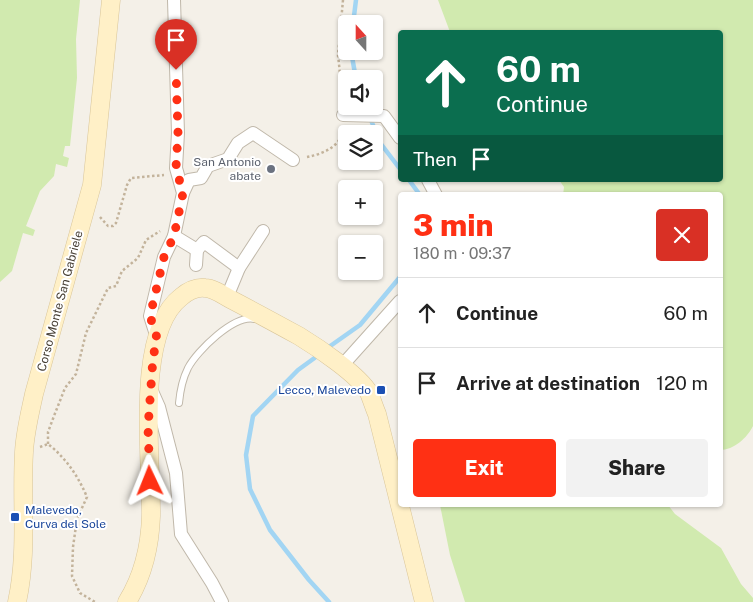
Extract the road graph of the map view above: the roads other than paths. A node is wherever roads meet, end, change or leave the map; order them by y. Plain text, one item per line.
1 (111, 0) edge
2 (174, 0) edge
3 (350, 115) road end
4 (398, 135) edge
5 (293, 160) road end
6 (183, 193) junction
7 (263, 232) dead end
8 (174, 236) junction
9 (197, 250) junction
10 (196, 265) dead end
11 (239, 268) junction
12 (227, 297) junction
13 (398, 303) edge
14 (278, 325) junction
15 (157, 338) junction
16 (340, 366) junction
17 (150, 386) junction
18 (179, 402) dead end
19 (398, 501) edge
20 (400, 507) edge
21 (17, 602) edge
22 (127, 602) edge
23 (222, 602) edge
24 (424, 602) edge

1 - 21 main road, Corso Monte San Gabriele
2 - 6 street
3 - 4 street
5 - 6 street
6 - 8 street
7 - 11 street
8 - 9 street
8 - 15 street
9 - 10 street
9 - 11 street
11 - 12 street
12 - 14 main road
12 - 15 main road
13 - 16 street
14 - 16 main road
14 - 18 lane
15 - 17 main road
16 - 19 main road
17 - 22 main road
17 - 23 street
20 - 24 main road

